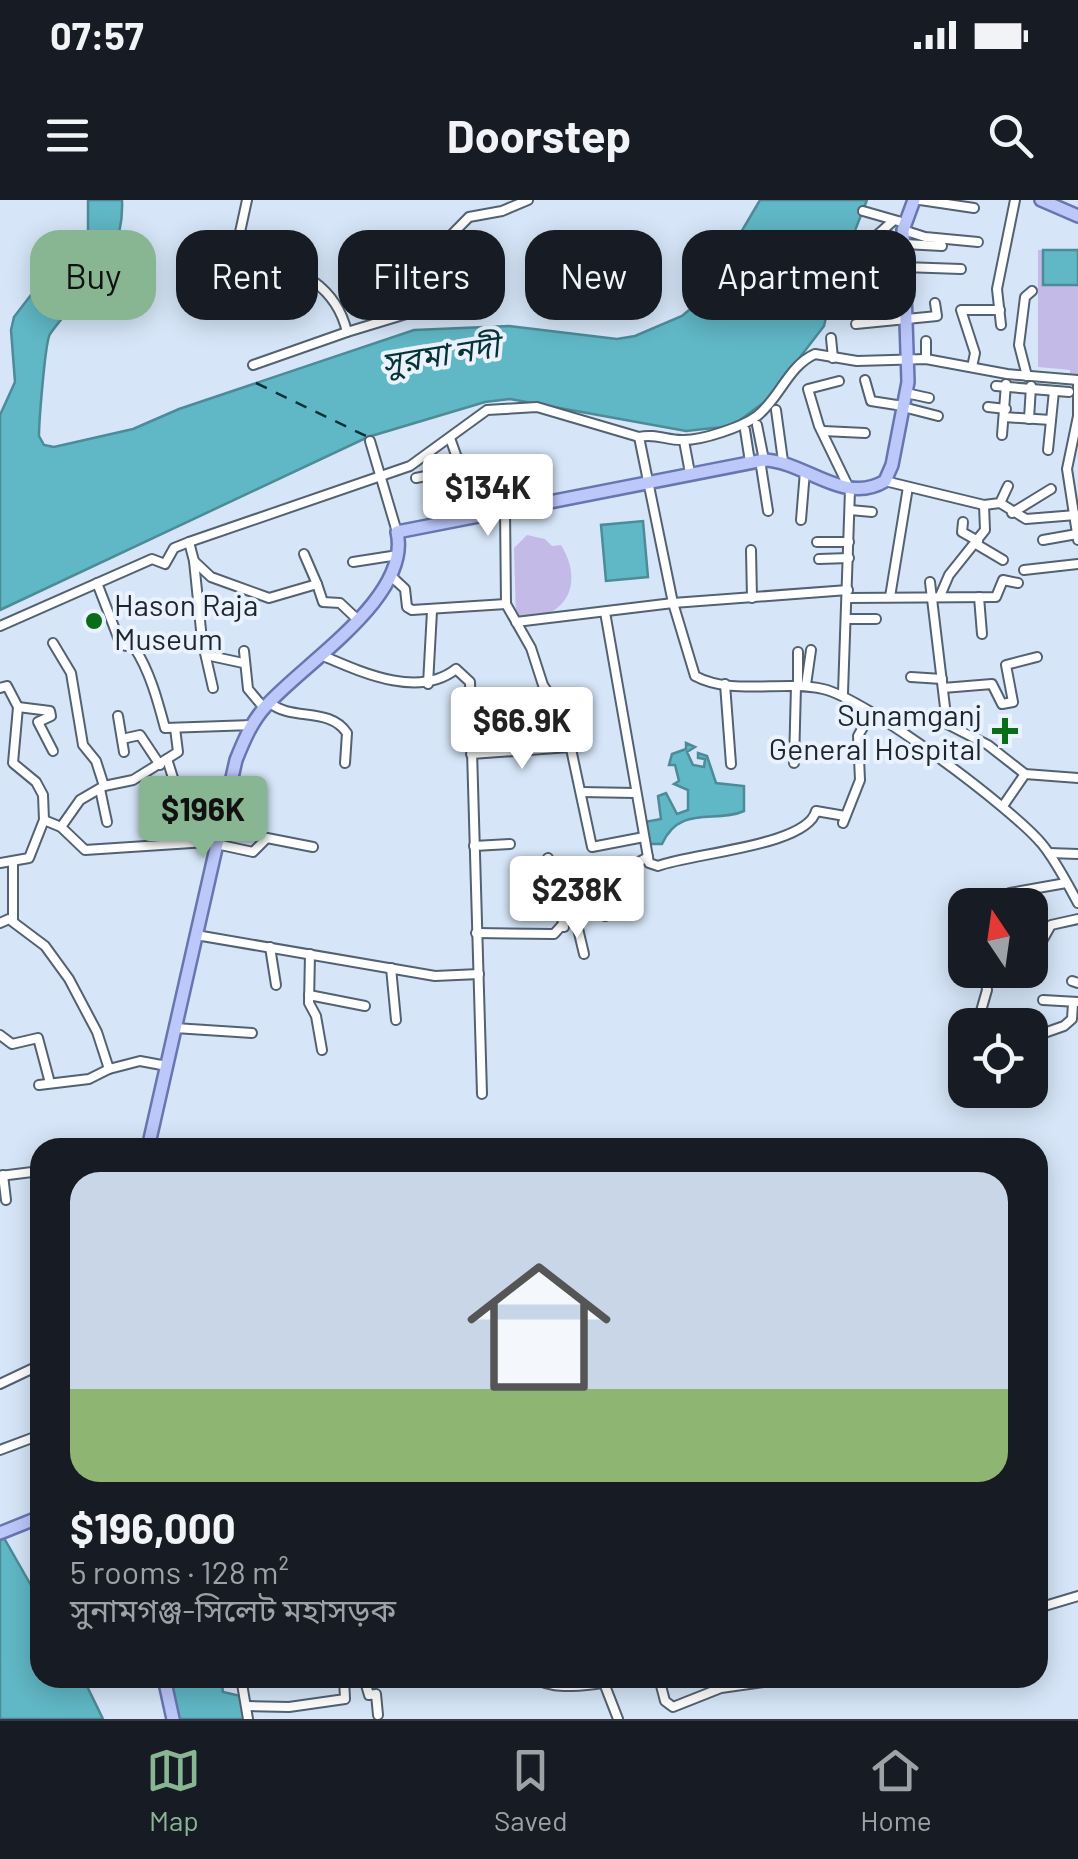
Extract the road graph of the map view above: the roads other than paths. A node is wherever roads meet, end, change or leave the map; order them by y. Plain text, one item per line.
1 (247, 200) edge
2 (528, 200) edge
3 (917, 200) edge
4 (1016, 200) edge
5 (1041, 200) edge
6 (974, 208) dead end
7 (863, 211) dead end
8 (1078, 216) edge
9 (901, 229) junction
10 (978, 242) dead end
11 (942, 246) dead end
12 (916, 267) edge
13 (960, 269) dead end
14 (1032, 291) dead end
15 (935, 303) dead end
16 (1000, 310) junction
17 (916, 319) edge
18 (908, 320) joint
19 (856, 324) dead end
20 (1001, 325) dead end
21 (347, 332) junction
22 (831, 338) dead end
23 (926, 340) dead end
24 (833, 358) junction
25 (926, 359) junction
26 (910, 362) junction
27 (253, 365) dead end
28 (972, 367) junction
29 (1007, 374) junction
30 (1030, 376) junction
31 (839, 380) dead end
32 (866, 380) dead end
33 (1078, 380) edge
34 (1001, 386) junction
35 (1031, 388) junction
36 (1054, 390) junction
37 (1069, 392) dead end
38 (930, 398) dead end
39 (904, 402) junction
40 (988, 407) dead end
41 (776, 410) dead end
42 (1005, 413) junction
43 (938, 416) dead end
44 (1029, 419) junction
45 (1051, 420) junction
46 (757, 426) dead end
47 (745, 430) dead end
48 (822, 432) junction
49 (865, 432) dead end
50 (1002, 435) dead end
51 (639, 437) junction
52 (450, 438) junction
53 (684, 440) junction
54 (370, 441) dead end
55 (1048, 450) dead end
56 (758, 461) junction
57 (783, 461) junction
58 (805, 470) junction
59 (1078, 471) edge
60 (496, 472) dead end
61 (1068, 472) junction
62 (690, 473) junction
63 (381, 476) junction
64 (416, 478) dead end
65 (885, 481) junction
66 (648, 482) junction
67 (1008, 486) dead end
68 (908, 487) junction
69 (1051, 489) dead end
70 (850, 490) junction
71 (1000, 503) junction
72 (984, 505) junction
73 (505, 510) junction
74 (850, 510) junction
75 (768, 511) dead end
76 (872, 512) dead end
77 (1012, 513) junction
78 (1076, 515) edge
79 (801, 520) dead end
80 (963, 522) dead end
81 (396, 532) junction
82 (1078, 537) edge
83 (1043, 540) dead end
84 (188, 542) junction
85 (817, 542) dead end
86 (849, 542) junction
87 (977, 542) junction
88 (751, 550) dead end
89 (304, 554) dead end
90 (398, 556) junction
91 (849, 558) junction
92 (818, 559) dead end
93 (1003, 560) dead end
94 (194, 561) junction
95 (353, 562) dead end
96 (1078, 564) edge
97 (1024, 570) dead end
98 (391, 576) junction
99 (930, 582) dead end
100 (97, 583) junction
101 (1018, 583) dead end
102 (318, 584) junction
103 (848, 594) junction
104 (979, 596) junction
105 (890, 597) junction
106 (937, 597) junction
107 (752, 598) junction
108 (506, 604) junction
109 (673, 604) junction
110 (432, 611) junction
111 (605, 612) junction
112 (357, 619) junction
113 (876, 619) dead end
114 (847, 620) junction
115 (516, 622) junction
116 (0, 626) edge
117 (982, 634) dead end
118 (54, 643) dead end
119 (811, 650) dead end
120 (244, 651) dead end
121 (798, 652) dead end
122 (321, 655) junction
123 (206, 656) junction
124 (1037, 657) dead end
125 (243, 662) junction
126 (912, 677) dead end
127 (428, 684) junction
128 (725, 684) junction
129 (943, 684) junction
130 (800, 685) junction
131 (0, 688) edge
132 (213, 688) dead end
133 (843, 693) junction
134 (266, 705) junction
135 (18, 707) junction
136 (871, 713) junction
137 (118, 716) dead end
138 (252, 724) junction
139 (176, 728) junction
140 (122, 739) junction
141 (570, 747) junction
142 (54, 751) dead end
143 (124, 752) dead end
144 (470, 754) junction
145 (163, 762) junction
146 (345, 763) dead end
147 (731, 764) dead end
148 (794, 764) dead end
149 (1025, 774) junction
150 (1078, 778) edge
151 (102, 788) junction
152 (581, 792) junction
153 (635, 793) junction
154 (1003, 806) junction
155 (44, 820) junction
156 (107, 822) dead end
157 (62, 827) junction
158 (644, 837) junction
159 (211, 844) junction
160 (510, 844) dead end
161 (474, 846) junction
162 (312, 847) dead end
163 (1049, 853) junction
164 (1078, 854) edge
165 (648, 857) junction
166 (548, 858) dead end
167 (13, 862) junction
168 (0, 863) edge
169 (1066, 883) junction
170 (1035, 888) edge
171 (594, 890) junction
172 (1076, 897) edge
173 (13, 902) junction
174 (0, 904) edge
175 (574, 912) junction
176 (605, 916) dead end
177 (13, 919) junction
178 (1078, 920) edge
179 (0, 923) edge
180 (564, 926) junction
181 (1048, 930) edge
182 (476, 933) junction
183 (196, 935) junction
184 (270, 947) junction
185 (310, 954) junction
186 (584, 954) dead end
187 (391, 968) junction
188 (479, 974) junction
189 (276, 984) dead end
190 (309, 995) junction
191 (1043, 1000) dead end
192 (1076, 1003) edge
193 (365, 1006) dead end
194 (396, 1020) dead end
195 (175, 1028) junction
196 (1048, 1032) edge
197 (252, 1033) dead end
198 (0, 1034) edge
199 (322, 1050) dead end
200 (167, 1066) junction
201 (109, 1069) junction
202 (38, 1084) dead end
203 (50, 1084) junction
204 (482, 1094) dead end
205 (150, 1138) edge
206 (30, 1172) edge
207 (1, 1175) edge
208 (6, 1200) dead end
209 (30, 1369) edge
210 (0, 1384) edge
211 (30, 1439) edge
212 (0, 1450) edge
213 (30, 1522) edge
214 (0, 1533) edge
215 (1078, 1596) edge
216 (1048, 1605) edge
217 (166, 1688) edge
218 (244, 1688) edge
219 (345, 1688) edge
220 (367, 1688) edge
221 (606, 1688) edge
222 (662, 1688) edge
223 (720, 1688) edge
224 (248, 1706) junction
225 (267, 1706) junction
226 (378, 1715) dead end
227 (173, 1719) edge
228 (248, 1719) edge
229 (267, 1719) edge
230 (618, 1719) edge

1 - 21 street
2 - 21 street
3 - 6 street
3 - 9 main road
4 - 16 street
5 - 8 main road
7 - 9 street
9 - 10 street
9 - 11 street
12 - 13 street
14 - 30 street
15 - 17 street
16 - 20 street
16 - 28 street
18 - 19 street
18 - 26 main road
21 - 27 street
22 - 24 street
23 - 25 street
24 - 26 street
24 - 53 street
25 - 26 street
25 - 28 street
26 - 39 main road
28 - 29 street
29 - 30 street
29 - 34 street
30 - 33 street
30 - 35 street
31 - 48 street
32 - 39 street
33 - 61 street
34 - 35 street
34 - 42 street
35 - 36 street
35 - 44 street
36 - 37 street
36 - 45 street
38 - 39 street
39 - 43 street
39 - 65 main road
40 - 42 street
41 - 57 street
42 - 44 street
42 - 50 street
44 - 45 street
45 - 55 street
46 - 56 street
47 - 56 street
48 - 49 street
48 - 70 street
51 - 52 street
51 - 53 street
51 - 66 street
52 - 63 street
52 - 64 street
53 - 62 street
54 - 63 street
56 - 57 main road
56 - 62 main road
56 - 75 street
57 - 58 main road
58 - 70 main road
58 - 79 street
59 - 61 street
60 - 73 street
61 - 78 street
62 - 66 main road
63 - 81 street
63 - 84 street
65 - 68 street
65 - 70 main road
66 - 73 main road
66 - 109 street
67 - 71 street
68 - 72 street
68 - 105 street
69 - 77 street
70 - 74 street
71 - 72 street
71 - 77 street
72 - 87 street
73 - 81 main road
73 - 108 street
74 - 76 street
74 - 86 street
77 - 78 street
78 - 82 street
80 - 87 street
81 - 90 main road
82 - 83 street
84 - 94 street
84 - 100 street
85 - 86 street
86 - 91 street
87 - 93 street
87 - 106 street
88 - 107 street
89 - 102 street
90 - 95 street
90 - 98 main road
91 - 92 street
91 - 103 street
94 - 102 street
94 - 123 street
96 - 97 street
98 - 110 street
98 - 112 main road
99 - 106 street
100 - 116 street
100 - 139 street
101 - 104 street
102 - 112 street
103 - 105 street
103 - 107 street
103 - 114 street
104 - 106 street
104 - 117 street
105 - 106 street
106 - 129 street
107 - 109 street
108 - 110 street
108 - 115 street
109 - 111 street
109 - 128 street
110 - 127 street
111 - 115 street
111 - 153 street
112 - 122 main road
113 - 114 street
114 - 133 street
115 - 141 street
118 - 151 street
119 - 130 street
120 - 125 street
121 - 130 street
122 - 127 street
122 - 134 main road
123 - 125 street
123 - 132 street
124 - 129 street
125 - 134 street
126 - 129 street
127 - 144 street
128 - 130 street
128 - 147 street
129 - 149 street
130 - 133 street
130 - 148 street
131 - 135 street
133 - 136 street
134 - 138 main road
134 - 146 street
135 - 142 street
135 - 155 street
136 - 154 street
136 - 165 street
137 - 140 street
138 - 139 street
138 - 159 main road
139 - 145 street
140 - 143 street
140 - 145 street
141 - 144 street
141 - 152 street
144 - 161 street
145 - 151 street
145 - 159 street
149 - 150 street
149 - 154 street
151 - 156 street
151 - 157 street
152 - 153 street
152 - 158 street
153 - 158 street
154 - 163 street
155 - 157 street
155 - 167 street
157 - 159 street
158 - 165 street
159 - 162 street
159 - 183 main road
160 - 161 street
161 - 182 street
163 - 164 street
163 - 169 street
165 - 171 street
166 - 180 street
167 - 168 street
167 - 173 street
169 - 170 street
169 - 172 street
171 - 175 street
171 - 176 street
173 - 174 street
173 - 177 street
175 - 180 street
175 - 186 street
177 - 179 street
177 - 201 street
178 - 181 street
180 - 182 street
182 - 188 street
183 - 184 street
183 - 195 main road
184 - 185 street
184 - 189 street
185 - 187 street
185 - 190 street
187 - 188 street
187 - 194 street
188 - 204 street
190 - 193 street
190 - 199 street
191 - 192 street
192 - 196 street
195 - 197 street
195 - 200 main road
198 - 203 street
200 - 201 street
200 - 205 main road
201 - 203 street
202 - 203 street
206 - 207 street
207 - 208 street
209 - 210 street
211 - 212 street
213 - 214 main road
215 - 216 street
217 - 227 main road
218 - 224 street
219 - 225 street
220 - 226 street
221 - 230 street
222 - 223 street
224 - 225 street
224 - 228 street
225 - 229 street

